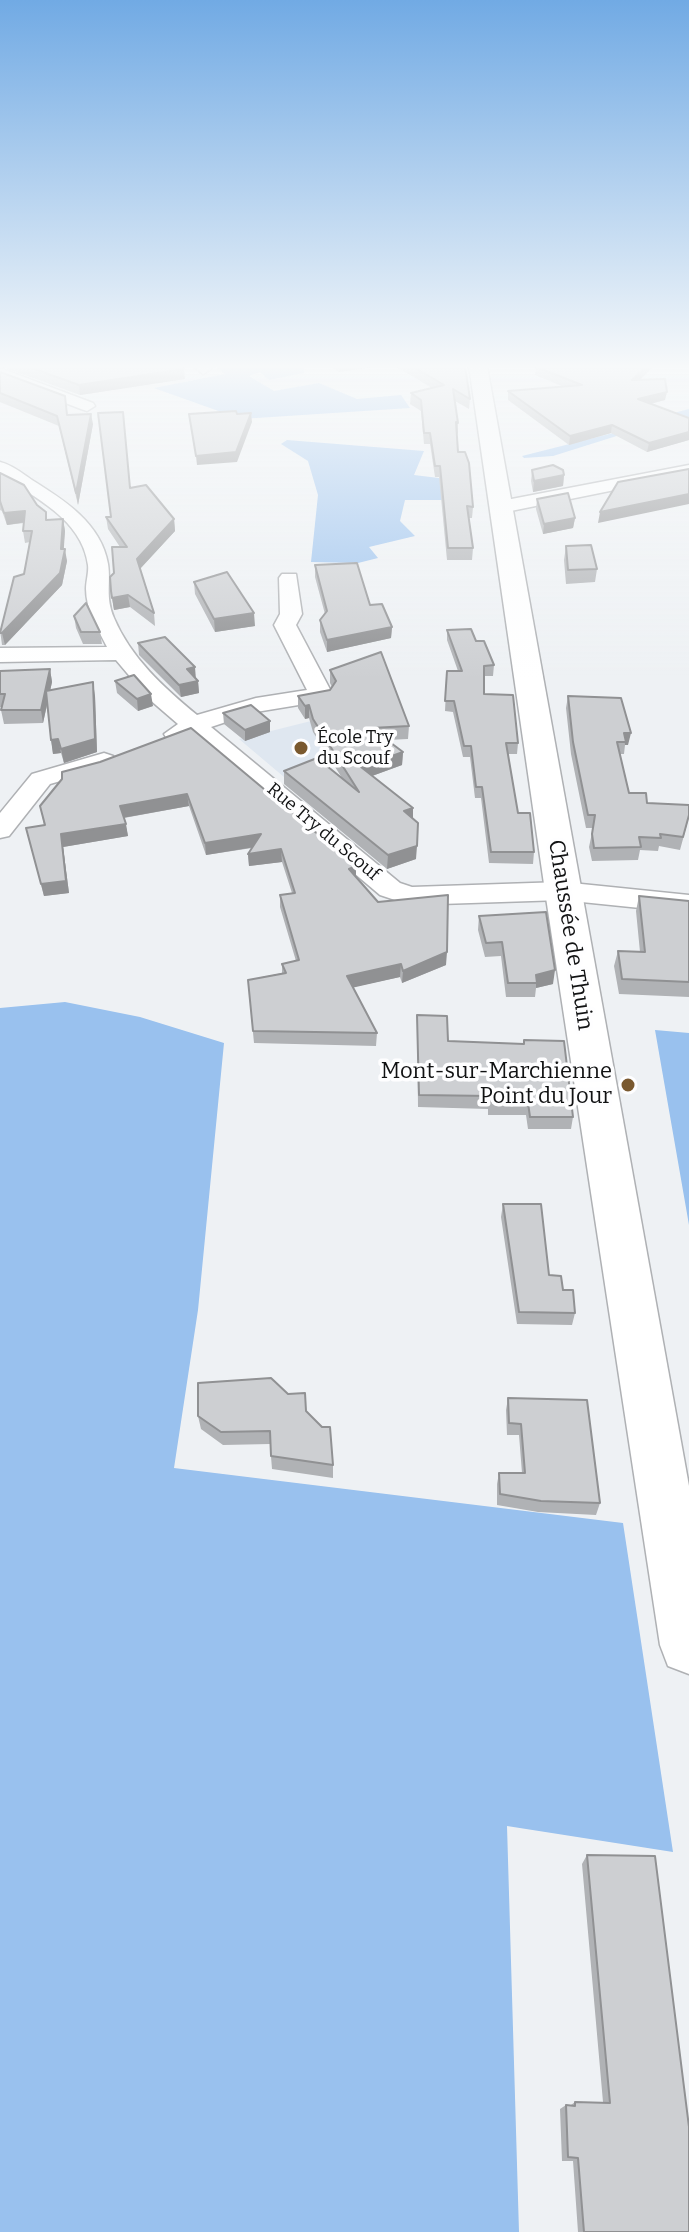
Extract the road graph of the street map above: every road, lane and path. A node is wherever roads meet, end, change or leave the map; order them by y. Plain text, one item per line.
1 (5, 470) edge
2 (495, 470) edge
3 (689, 470) edge
4 (501, 507) junction
5 (289, 578) dead end
6 (122, 653) junction
7 (0, 655) edge
8 (197, 726) junction
9 (152, 743) edge
10 (122, 754) edge
11 (0, 830) edge
12 (562, 891) junction
13 (689, 904) edge
14 (689, 1645) edge

1 - 6 street, Rue Try du Scouf
2 - 4 main road, Chaussée de Thuin
3 - 4 street
4 - 12 main road, Chaussée de Thuin
5 - 8 street
6 - 7 street
6 - 8 street, Rue Try du Scouf
8 - 9 street
8 - 12 street, Rue Try du Scouf
10 - 11 street
12 - 13 street, Rue Try du Scouf
12 - 14 main road, Chaussée de Thuin

